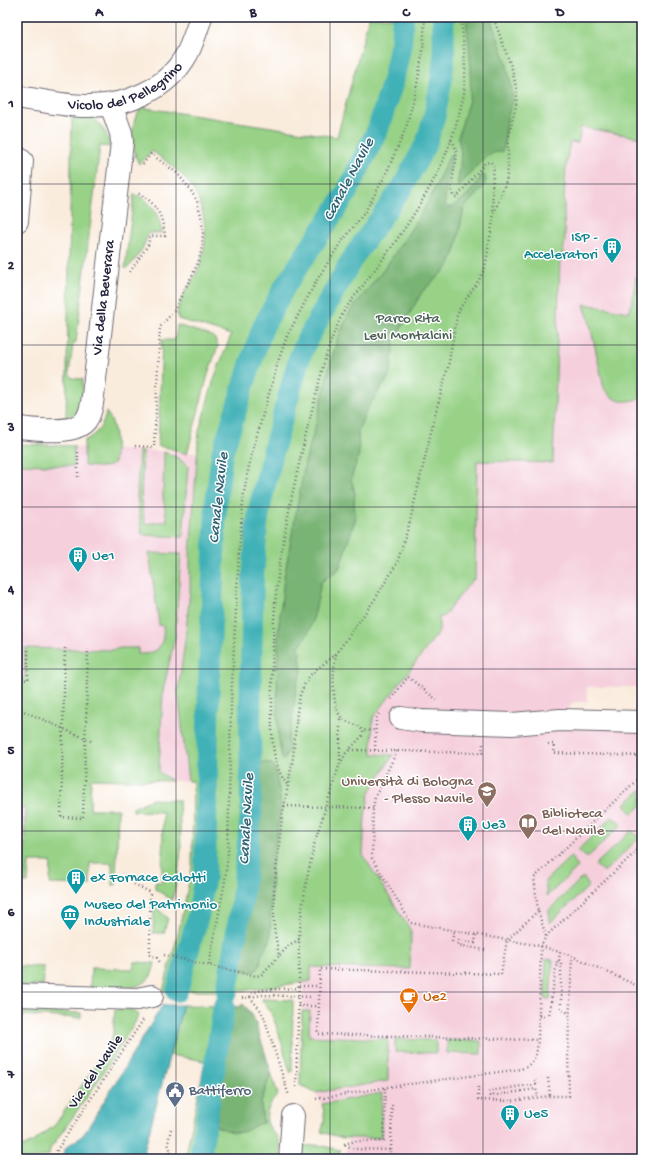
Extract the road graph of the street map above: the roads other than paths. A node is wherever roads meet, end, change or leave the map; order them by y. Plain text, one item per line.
1 (201, 17) edge
2 (17, 97) edge
3 (111, 105) junction
4 (17, 157) edge
5 (17, 221) edge
6 (17, 428) edge
7 (401, 718) dead end
8 (642, 722) edge
9 (17, 995) edge
10 (152, 996) road end
11 (293, 1116) road end
12 (290, 1159) edge

1 - 3 street, Vicolo del Pellegrino
2 - 3 street, Vicolo del Pellegrino
3 - 6 street, Via della Beverara
4 - 5 street
7 - 8 street
9 - 10 street
11 - 12 street

